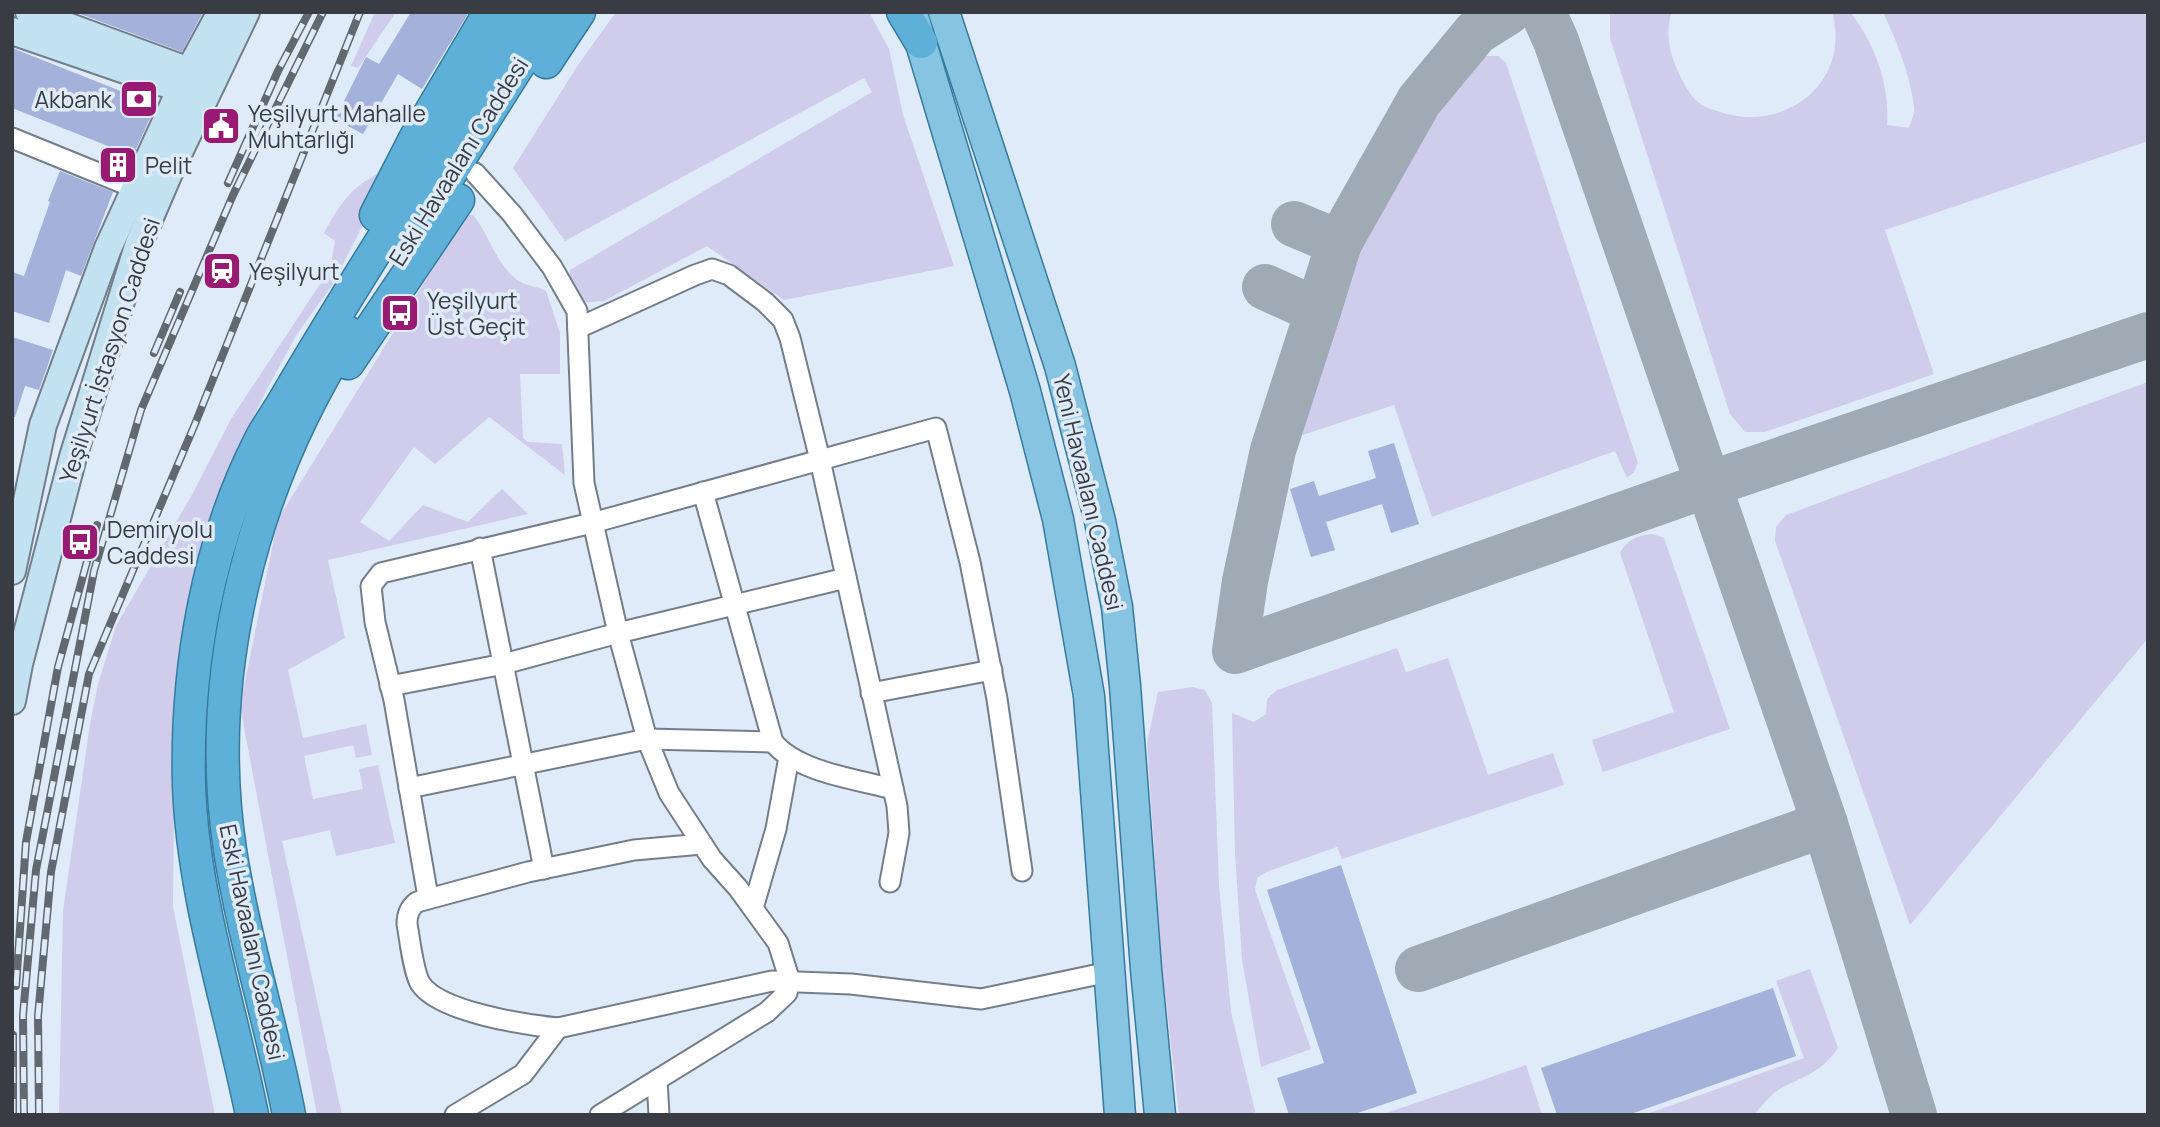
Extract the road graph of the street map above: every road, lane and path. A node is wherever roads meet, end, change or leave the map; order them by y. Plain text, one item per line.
1 (29, 12) edge
2 (221, 12) edge
3 (246, 12) edge
4 (490, 12) edge
5 (526, 12) edge
6 (552, 12) edge
7 (579, 12) edge
8 (903, 12) edge
9 (911, 12) edge
10 (944, 12) edge
11 (12, 31) edge
12 (921, 42) junction
13 (193, 83) junction
14 (12, 138) edge
15 (475, 173) junction
16 (135, 188) junction
17 (578, 328) junction
18 (54, 394) junction
19 (88, 404) junction
20 (294, 438) junction
21 (261, 439) junction
22 (36, 457) junction
23 (73, 457) junction
24 (820, 460) junction
25 (703, 492) junction
26 (592, 523) junction
27 (15, 530) edge
28 (480, 548) junction
29 (12, 570) edge
30 (846, 578) junction
31 (735, 605) junction
32 (618, 633) junction
33 (16, 663) edge
34 (504, 664) junction
35 (992, 670) junction
36 (390, 686) junction
37 (871, 693) junction
38 (12, 701) edge
39 (647, 739) junction
40 (773, 742) junction
41 (789, 757) junction
42 (523, 765) junction
43 (409, 788) junction
44 (893, 789) junction
45 (702, 844) junction
46 (544, 869) junction
47 (1022, 871) dead end
48 (890, 882) dead end
49 (428, 897) junction
50 (753, 908) junction
51 (1146, 969) junction
52 (1109, 972) junction
53 (790, 981) junction
54 (558, 1028) junction
55 (657, 1080) junction
56 (252, 1115) edge
57 (289, 1115) edge
58 (455, 1115) edge
59 (600, 1115) edge
60 (659, 1115) edge
61 (1120, 1115) edge
62 (1160, 1115) edge

1 - 13 main road
2 - 13 main road, Yeşilyurt İstasyon Caddesi
3 - 13 main road, Yeşilyurt İstasyon Caddesi
4 - 21 highway
5 - 21 highway, Eski Havaalanı Caddesi
6 - 20 highway, Eski Havaalanı Caddesi
7 - 15 highway
8 - 12 highway
9 - 12 main road, Yeni Havaalanı Caddesi
10 - 51 main road, Yeni Havaalanı Caddesi
11 - 13 main road
12 - 52 main road, Yeni Havaalanı Caddesi
13 - 16 main road, Yeşilyurt İstasyon Caddesi
13 - 19 main road, Yeşilyurt İstasyon Caddesi
14 - 16 street
15 - 17 street
15 - 20 highway
16 - 18 main road, Yeşilyurt İstasyon Caddesi
17 - 24 street
17 - 26 street
18 - 19 main road
18 - 22 main road, Yeşilyurt İstasyon Caddesi
19 - 23 main road, Yeşilyurt İstasyon Caddesi
20 - 57 highway, Eski Havaalanı Caddesi
21 - 56 highway, Eski Havaalanı Caddesi
22 - 23 main road
22 - 27 main road, Yeşilyurt İstasyon Caddesi
23 - 33 main road, Yeşilyurt İstasyon Caddesi
24 - 25 street
24 - 30 street
24 - 35 street
25 - 26 street
25 - 31 street
26 - 28 street
26 - 32 street
27 - 29 main road, Yeşilyurt İstasyon Caddesi
28 - 34 street
28 - 36 street
30 - 31 street
30 - 37 street
31 - 32 street
31 - 40 street
32 - 34 street
32 - 39 street
33 - 38 main road, Yeşilyurt İstasyon Caddesi
34 - 36 street
34 - 42 street
35 - 37 street
35 - 47 street
36 - 43 street
37 - 44 street
39 - 40 street
39 - 42 street
39 - 45 street
40 - 41 street
41 - 44 street
41 - 50 street
42 - 43 street
42 - 46 street
43 - 49 street
44 - 48 street
45 - 46 street
45 - 50 street
46 - 49 street
49 - 54 street
50 - 53 street
51 - 52 main road
51 - 62 main road, Yeni Havaalanı Caddesi
52 - 53 street
52 - 61 main road, Yeni Havaalanı Caddesi
53 - 54 street
53 - 55 street
54 - 58 street
55 - 59 street
55 - 60 street

